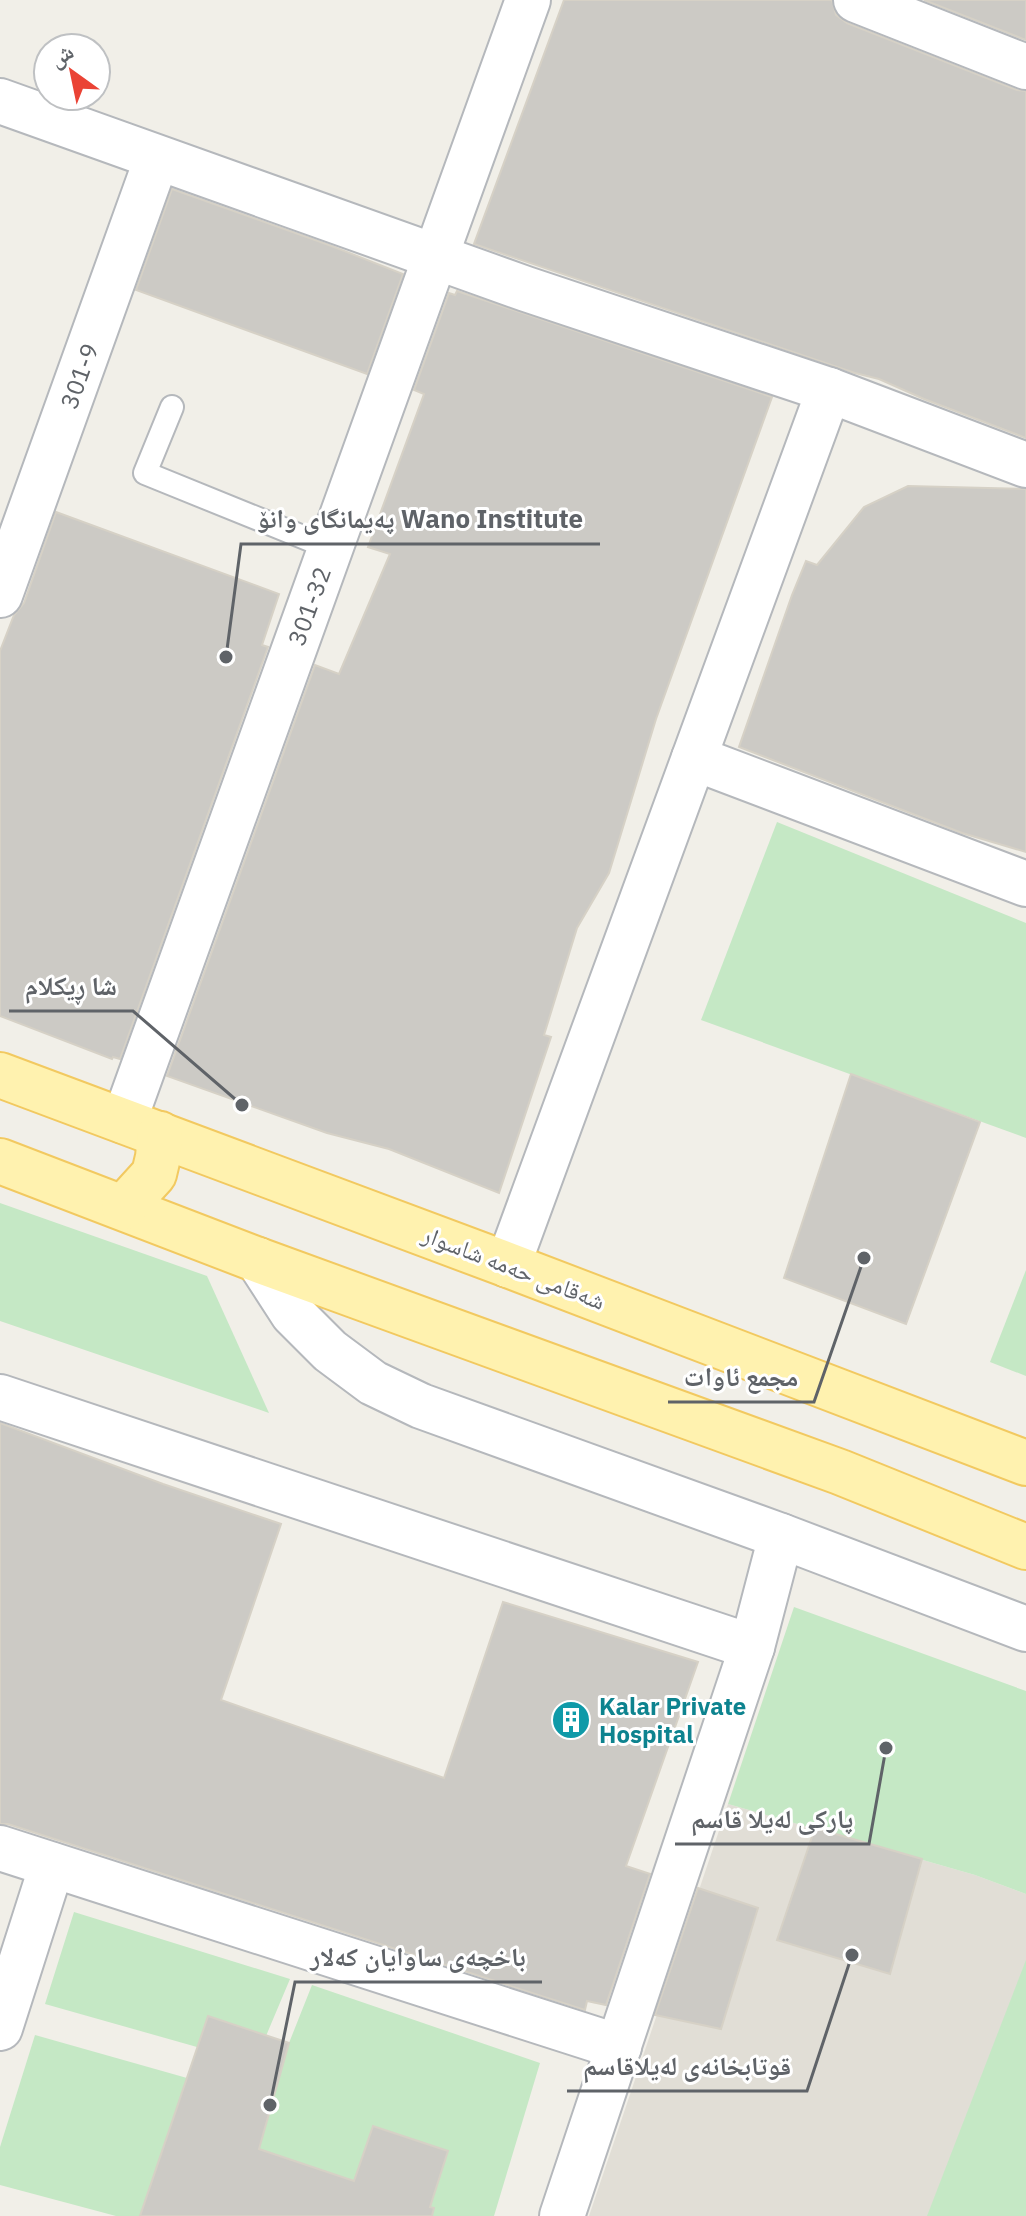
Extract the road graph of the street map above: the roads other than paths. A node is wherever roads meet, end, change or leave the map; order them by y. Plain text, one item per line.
1 (528, 0) edge
2 (856, 0) edge
3 (1026, 67) edge
4 (0, 101) edge
5 (157, 158) junction
6 (436, 256) junction
7 (829, 390) junction
8 (172, 407) dead end
9 (1026, 465) edge
10 (330, 548) junction
11 (0, 595) edge
12 (694, 758) junction
13 (1026, 884) edge
14 (0, 1075) edge
15 (142, 1128) junction
16 (0, 1161) edge
17 (124, 1207) junction
18 (258, 1260) junction
19 (508, 1265) junction
20 (0, 1397) edge
21 (1026, 1463) edge
22 (781, 1536) junction
23 (1026, 1547) edge
24 (1026, 1629) edge
25 (752, 1647) junction
26 (0, 1848) edge
27 (52, 1865) junction
28 (0, 2028) edge
29 (619, 2047) junction
30 (562, 2216) edge

1 - 6 street, 301-32
2 - 3 street
4 - 5 street
5 - 6 street
5 - 11 street, 301-9
6 - 7 street
6 - 10 street, 301-32
7 - 9 street
7 - 12 street
8 - 10 lane
10 - 15 street, 301-32
12 - 13 street
12 - 19 street
14 - 15 main road, شەقامی حەمە شاسوار
15 - 17 main road
15 - 19 main road, شەقامی حەمە شاسوار
16 - 17 main road
17 - 18 main road
18 - 22 street
18 - 23 main road
19 - 21 main road, شەقامی حەمە شاسوار
20 - 25 street
22 - 24 street
22 - 25 street
25 - 29 street
26 - 27 street
27 - 28 street
27 - 29 street
29 - 30 street

